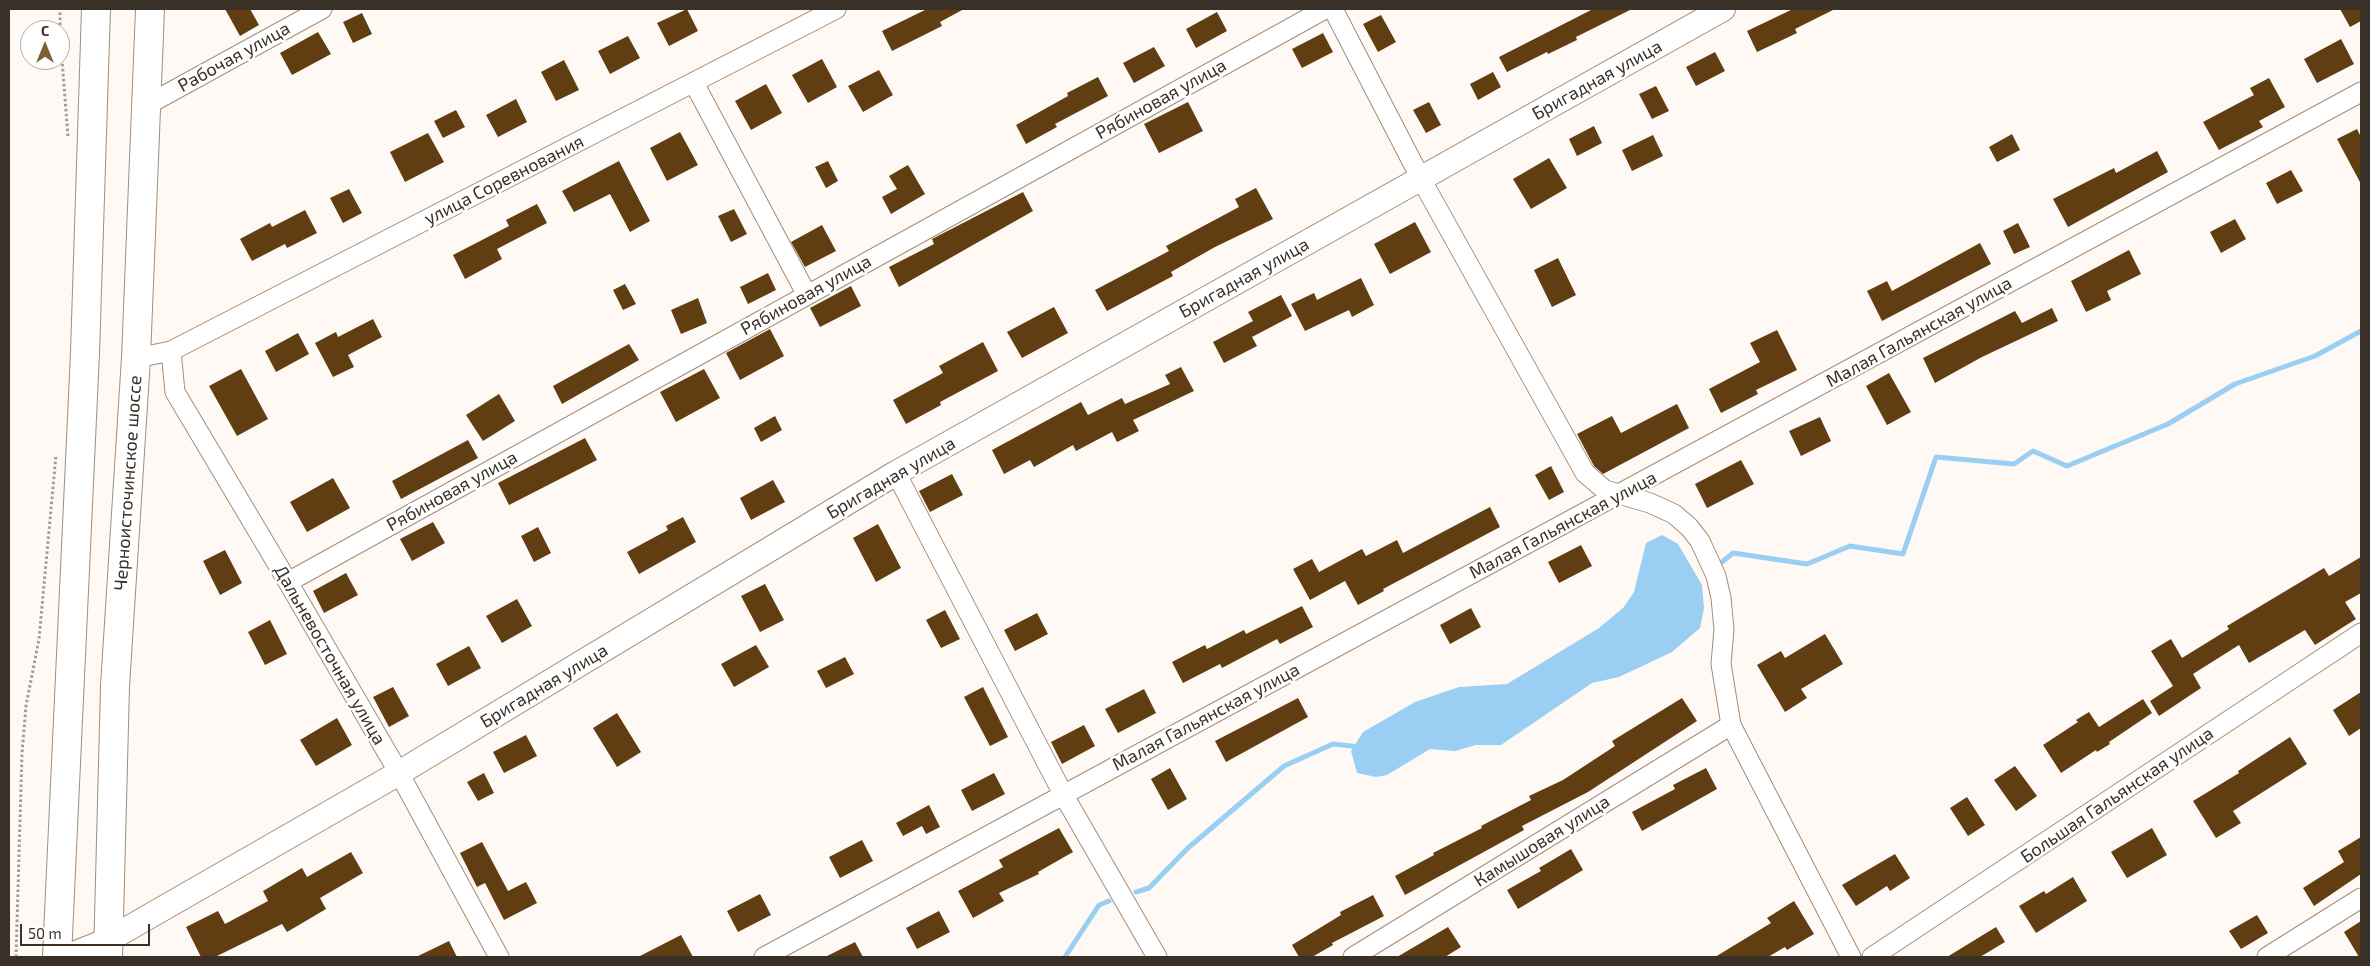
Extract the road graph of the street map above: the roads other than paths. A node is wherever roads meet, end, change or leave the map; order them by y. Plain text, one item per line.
1 (96, 9) edge
2 (150, 9) edge
3 (322, 9) edge
4 (836, 9) edge
5 (1324, 9) edge
6 (1332, 9) edge
7 (1723, 9) edge
8 (694, 83) junction
9 (2361, 92) edge
10 (147, 105) junction
11 (1421, 179) junction
12 (807, 295) junction
13 (171, 351) junction
14 (136, 358) junction
15 (896, 473) junction
16 (1618, 496) junction
17 (288, 582) junction
18 (2361, 633) edge
19 (1731, 725) junction
20 (399, 773) junction
21 (1063, 794) junction
22 (2361, 898) edge
23 (108, 949) edge
24 (57, 957) edge
25 (66, 957) edge
26 (499, 957) edge
27 (764, 957) edge
28 (1157, 957) edge
29 (1353, 957) edge
30 (1851, 957) edge
31 (1872, 957) edge
32 (2267, 957) edge

1 - 24 main road
2 - 10 main road, Черноисточинское шоссе
3 - 10 street, Рабочая улица
4 - 8 street, улица Соревнования
5 - 12 street, Рябиновая улица
6 - 11 street
7 - 11 street, Бригадная улица
8 - 12 street
8 - 13 street, улица Соревнования
9 - 16 street, Малая Гальянская улица
10 - 14 main road, Черноисточинское шоссе
11 - 15 street, Бригадная улица
11 - 16 street
12 - 17 street, Рябиновая улица
13 - 14 street, улица Соревнования
13 - 17 street, Дальневосточная улица
14 - 23 main road, Черноисточинское шоссе
15 - 20 street, Бригадная улица
15 - 21 street
16 - 19 street
16 - 21 street, Малая Гальянская улица
17 - 20 street, Дальневосточная улица
18 - 31 street, Большая Гальянская улица
19 - 29 street, Камышовая улица
19 - 30 street
20 - 23 street, Бригадная улица
20 - 26 street, Дальневосточная улица
21 - 27 street, Малая Гальянская улица
21 - 28 street
22 - 32 street
23 - 25 street, Бригадная улица

